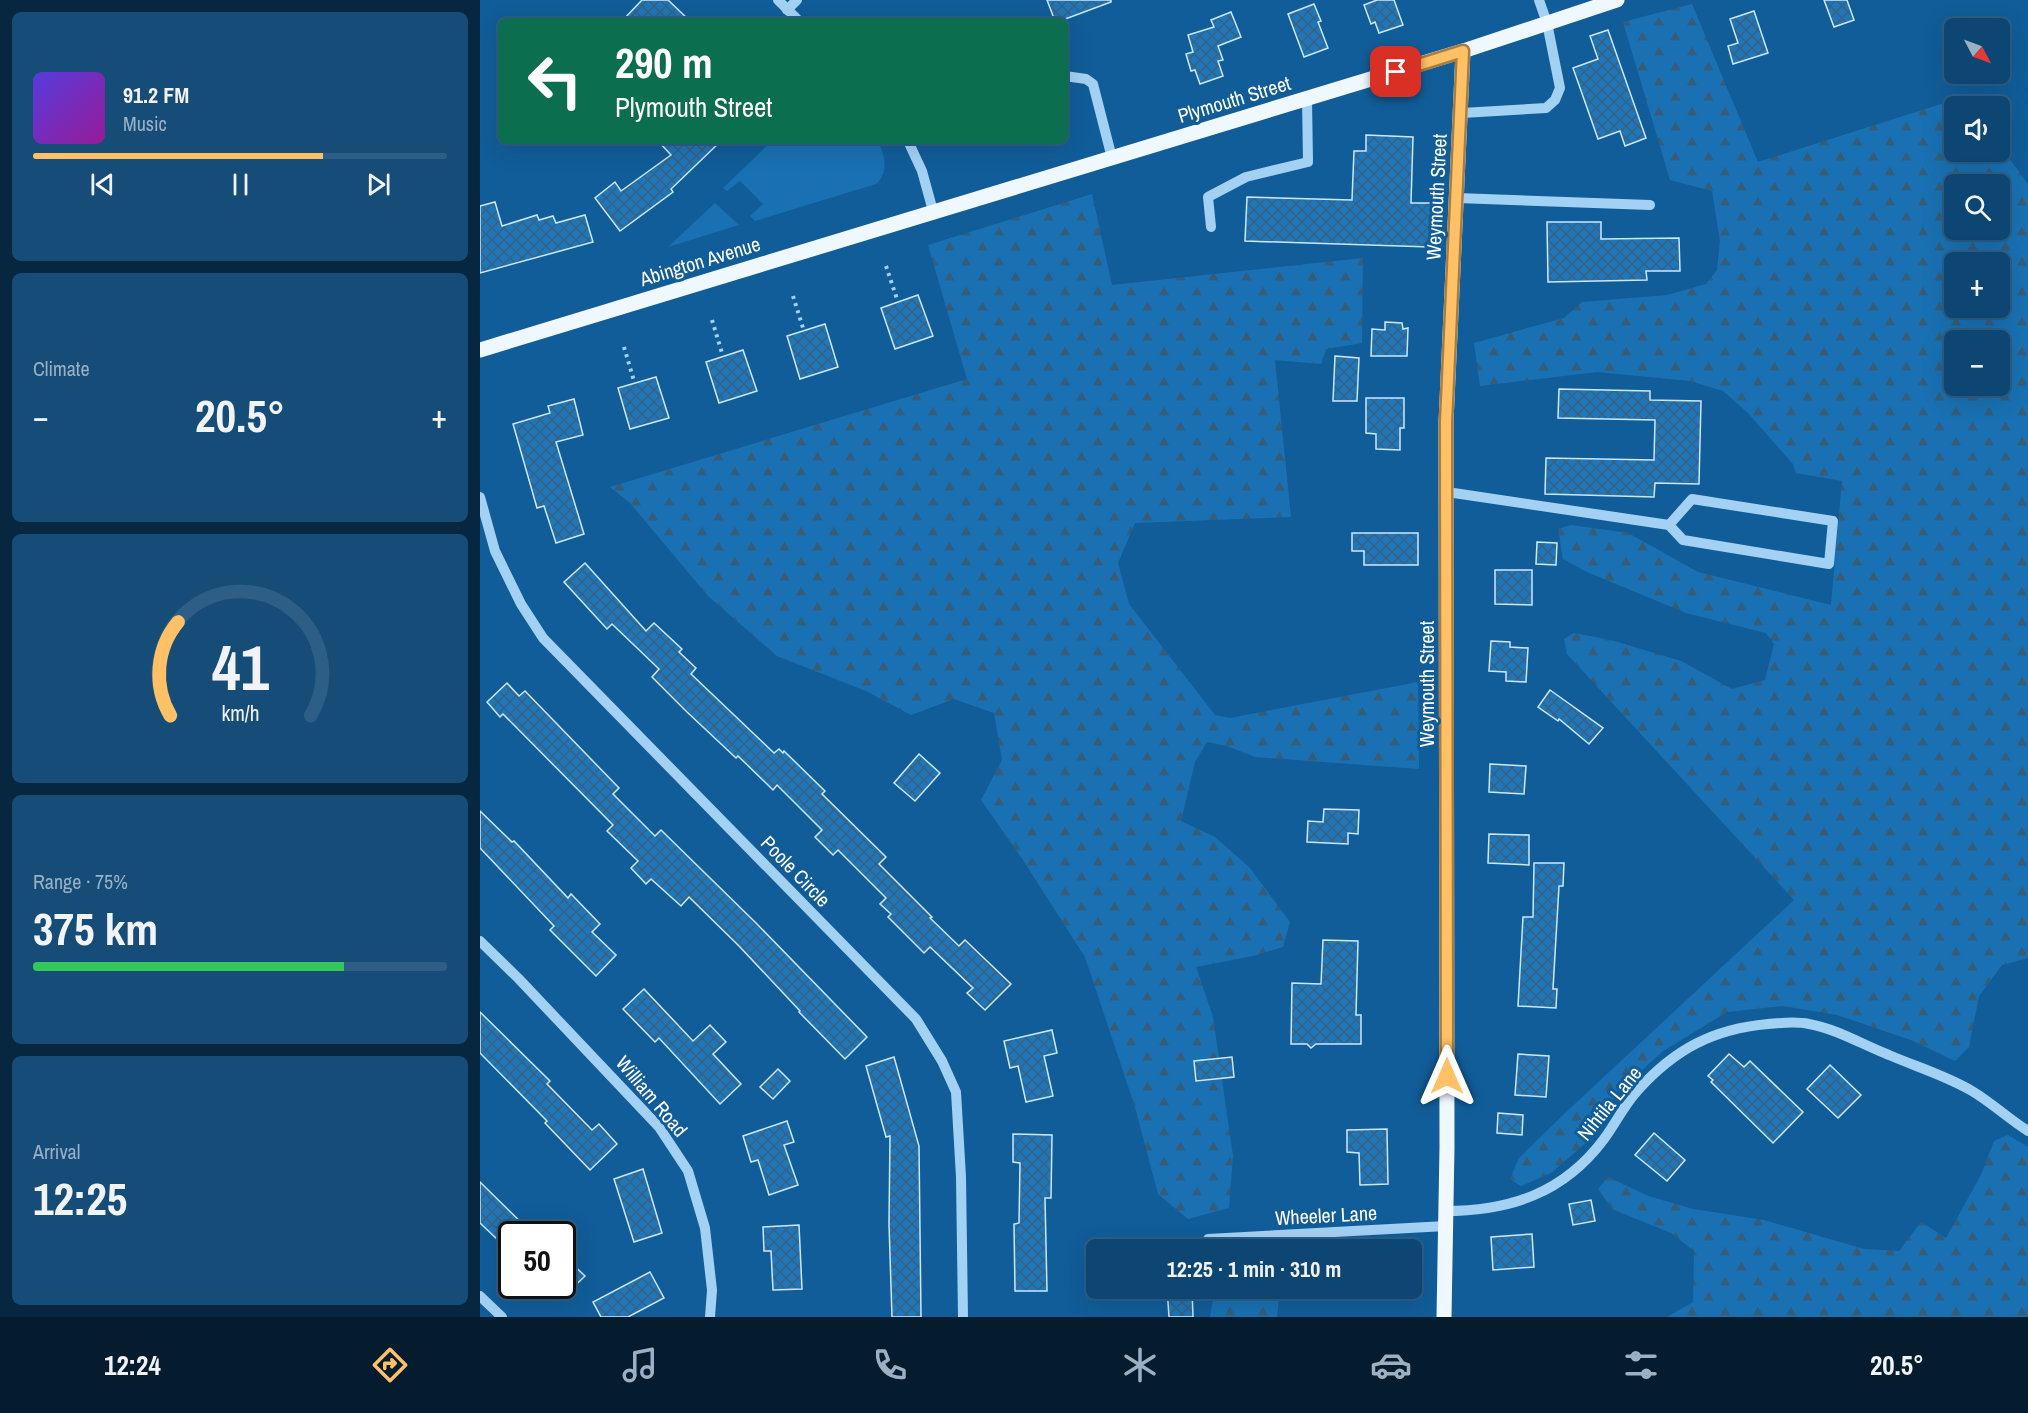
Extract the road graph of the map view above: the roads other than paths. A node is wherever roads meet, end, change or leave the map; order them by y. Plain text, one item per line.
1 (778, 0) edge
2 (797, 0) edge
3 (1539, 0) edge
4 (1617, 0) edge
5 (787, 10) junction
6 (796, 18) edge
7 (1547, 23) junction
8 (1463, 51) junction
9 (1068, 76) edge
10 (1307, 99) junction
11 (1462, 113) junction
12 (909, 144) edge
13 (1112, 158) junction
14 (1456, 198) junction
15 (1650, 205) dead end
16 (933, 211) junction
17 (1210, 227) dead end
18 (480, 350) edge
19 (1447, 492) junction
20 (480, 497) edge
21 (1669, 525) junction
22 (480, 941) edge
23 (2028, 1131) edge
24 (1445, 1219) junction
25 (1208, 1239) dead end
26 (480, 1296) edge
27 (502, 1317) edge
28 (710, 1317) edge
29 (963, 1317) edge
30 (1444, 1317) edge

1 - 5 street
2 - 5 street
3 - 7 street
4 - 7 main road, Plymouth Street
5 - 6 street
7 - 8 main road, Plymouth Street
7 - 11 street
8 - 10 main road, Plymouth Street
8 - 11 main road, Weymouth Street
9 - 13 street
10 - 13 main road, Plymouth Street
10 - 17 street
11 - 14 main road, Weymouth Street
12 - 16 street
13 - 16 main road, Plymouth Street
14 - 15 street
14 - 19 main road, Weymouth Street
16 - 18 main road, Abington Avenue
19 - 21 street
19 - 24 main road, Weymouth Street
20 - 29 street, Poole Circle
21 - 21 street
22 - 28 street, William Road
23 - 24 street, Nihtila Lane
24 - 25 street, Wheeler Lane
24 - 30 main road, Weymouth Street
26 - 27 street

